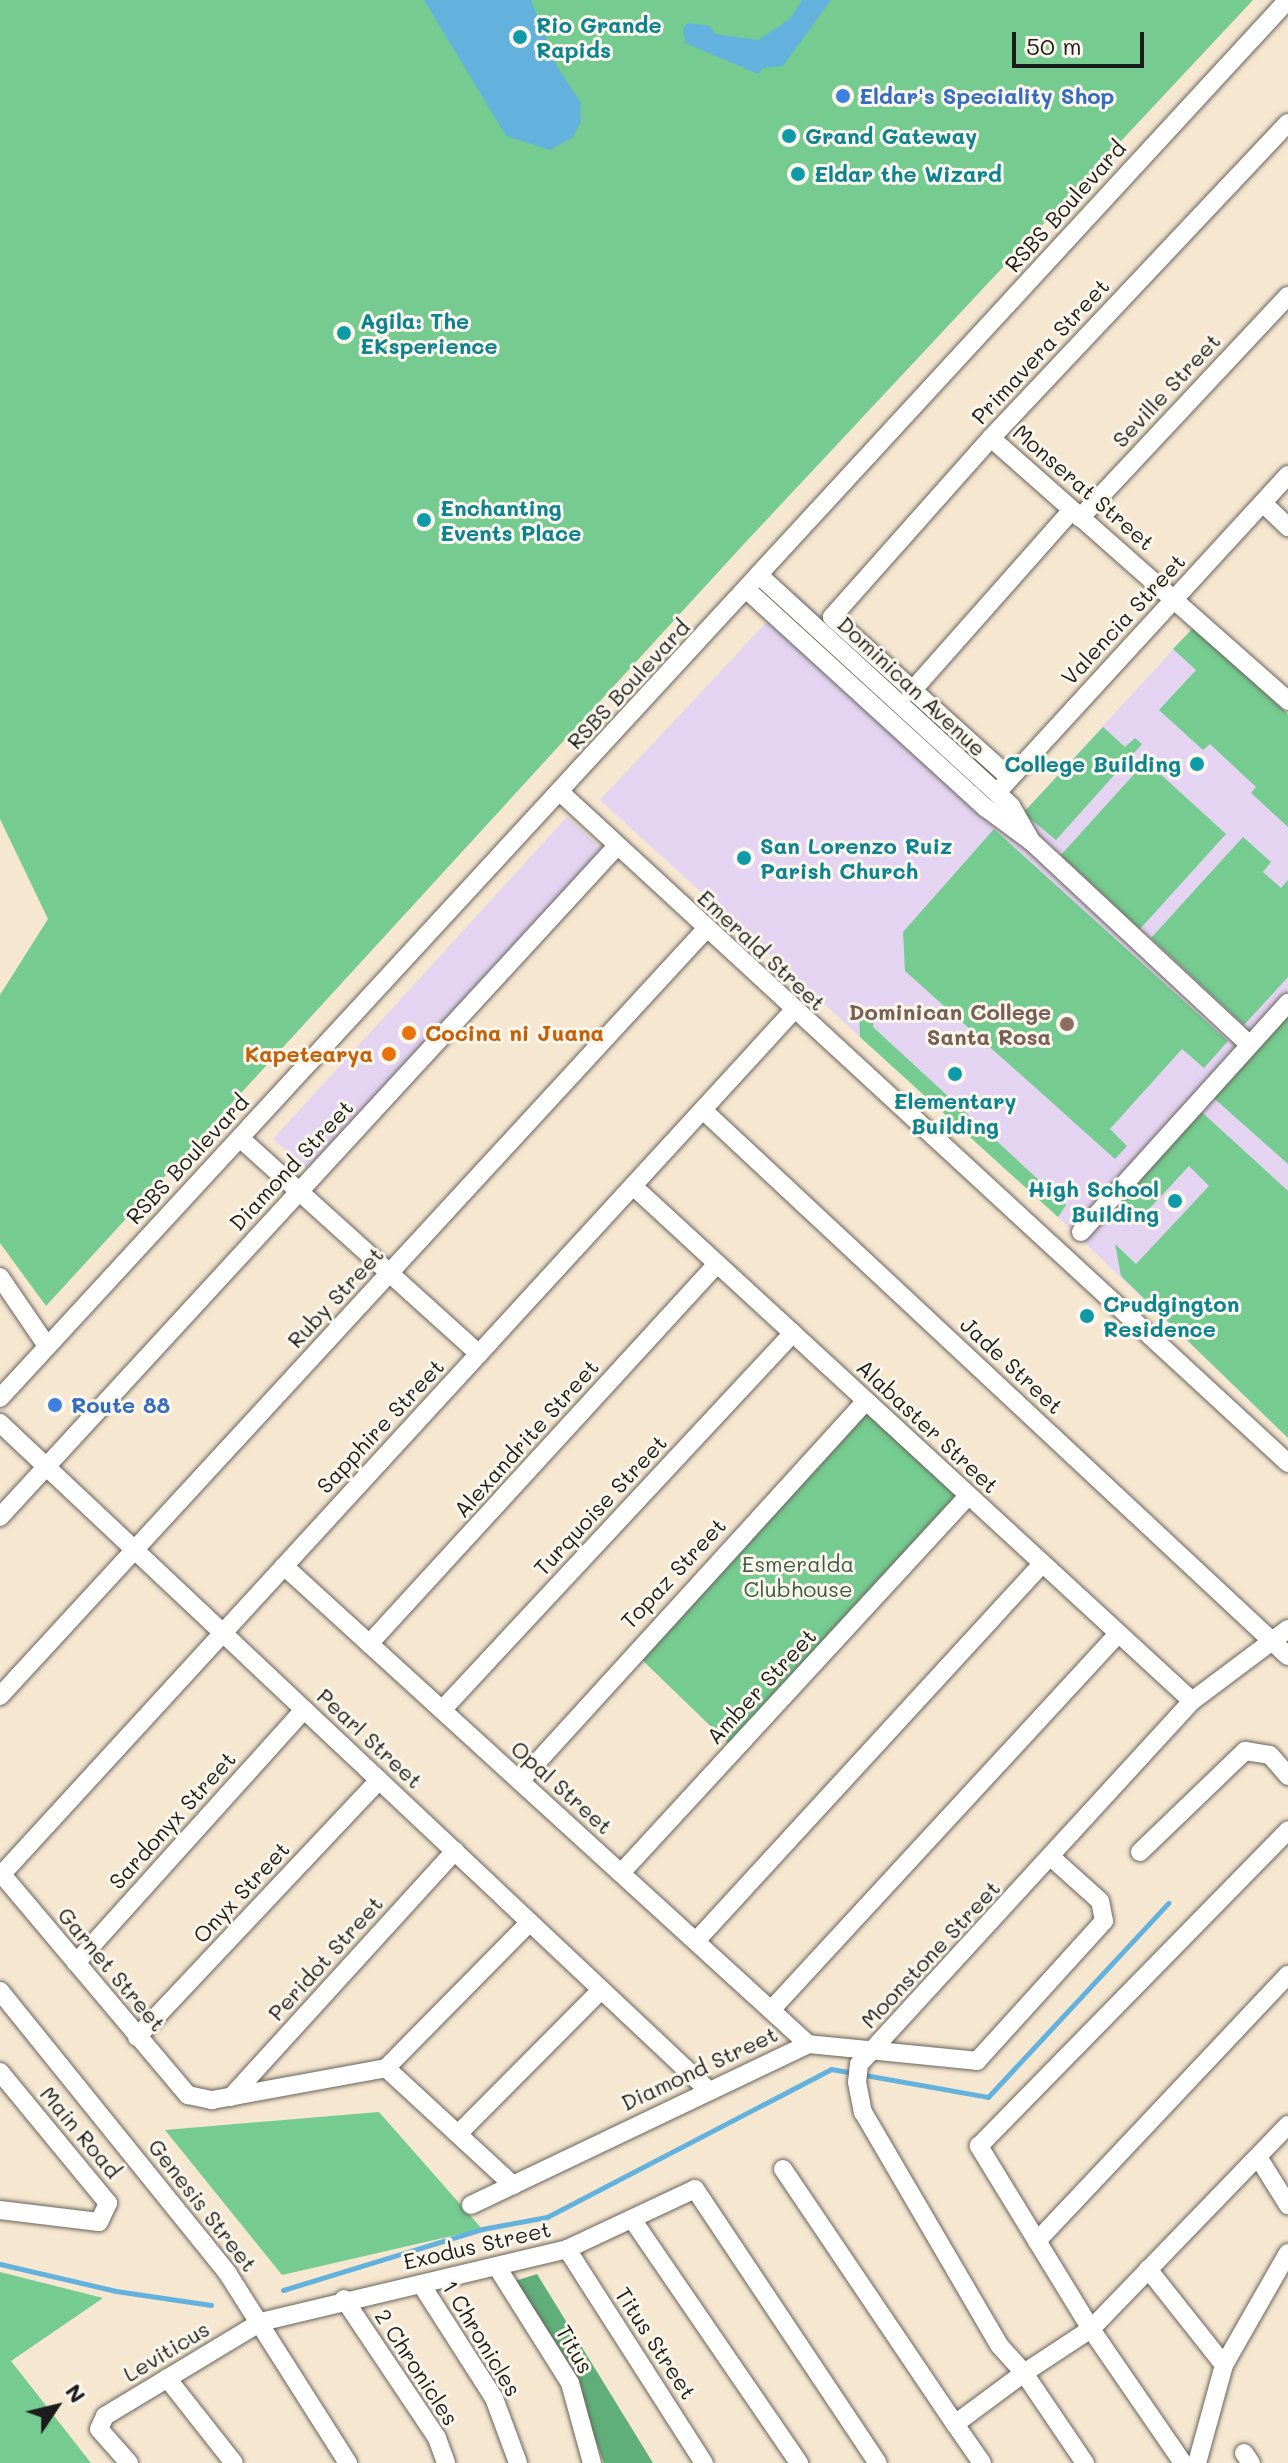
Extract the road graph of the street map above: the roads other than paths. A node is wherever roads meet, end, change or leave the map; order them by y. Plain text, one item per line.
1 (1288, 0) edge
2 (1288, 123) edge
3 (1288, 296) edge
4 (991, 438) junction
5 (1288, 475) edge
6 (1263, 503) junction
7 (1075, 515) junction
8 (1288, 527) edge
9 (760, 576) junction
10 (747, 590) junction
11 (1174, 598) junction
12 (911, 692) junction
13 (1288, 701) edge
14 (1010, 778) junction
15 (560, 792) junction
16 (991, 802) junction
17 (617, 846) junction
18 (705, 930) junction
19 (1288, 1003) edge
20 (793, 1011) junction
21 (1250, 1045) junction
22 (703, 1110) junction
23 (240, 1138) junction
24 (633, 1186) junction
25 (299, 1192) junction
26 (1081, 1232) dead end
27 (717, 1264) junction
28 (389, 1273) junction
29 (0, 1277) edge
30 (793, 1333) junction
31 (47, 1346) junction
32 (479, 1354) junction
33 (0, 1398) edge
34 (865, 1402) junction
35 (0, 1423) edge
36 (1288, 1463) edge
37 (45, 1465) junction
38 (968, 1496) junction
39 (0, 1517) edge
40 (135, 1549) junction
41 (1042, 1564) junction
42 (284, 1566) junction
43 (1288, 1629) edge
44 (223, 1633) junction
45 (1118, 1634) junction
46 (369, 1644) junction
47 (1282, 1650) edge
48 (0, 1696) edge
49 (1192, 1701) junction
50 (304, 1710) junction
51 (442, 1710) junction
52 (1288, 1776) edge
53 (379, 1780) junction
54 (520, 1781) junction
55 (1288, 1830) edge
56 (455, 1851) junction
57 (1140, 1852) dead end
58 (1052, 1858) junction
59 (1, 1873) edge
60 (621, 1873) junction
61 (530, 1922) junction
62 (696, 1941) junction
63 (76, 1963) junction
64 (1288, 1975) edge
65 (601, 1990) junction
66 (0, 1991) edge
67 (771, 2010) junction
68 (137, 2037) junction
69 (808, 2044) junction
70 (871, 2052) junction
71 (386, 2068) junction
72 (0, 2072) edge
73 (706, 2088) junction
74 (231, 2097) junction
75 (1288, 2125) edge
76 (460, 2132) junction
77 (1258, 2157) junction
78 (783, 2169) dead end
79 (513, 2185) junction
80 (471, 2205) dead end
81 (1288, 2205) edge
82 (0, 2210) edge
83 (632, 2219) junction
84 (1037, 2241) junction
85 (567, 2249) junction
86 (1288, 2253) edge
87 (497, 2267) junction
88 (1148, 2269) junction
89 (421, 2284) junction
90 (344, 2299) junction
91 (261, 2322) junction
92 (1091, 2329) junction
93 (1224, 2365) junction
94 (1024, 2373) junction
95 (167, 2378) junction
96 (955, 2424) junction
97 (129, 2463) edge
98 (234, 2463) edge
99 (348, 2463) edge
100 (446, 2463) edge
101 (518, 2463) edge
102 (592, 2463) edge
103 (704, 2463) edge
104 (799, 2463) edge
105 (878, 2463) edge
106 (982, 2463) edge
107 (1085, 2463) edge
108 (1183, 2463) edge
109 (1197, 2463) edge

1 - 9 street, RSBS Boulevard
2 - 4 street, Primavera Street
3 - 7 street, Seville Street
4 - 7 street, Monserat Street
4 - 12 street, Primavera Street
5 - 6 street, Valencia Street
6 - 8 street
6 - 11 street, Valencia Street
7 - 11 street, Monserat Street
7 - 12 street, Seville Street
9 - 10 street, RSBS Boulevard
9 - 16 street, Dominican Avenue
10 - 15 street, RSBS Boulevard
10 - 16 street, Dominican Avenue
11 - 13 street, Monserat Street
11 - 14 street, Valencia Street
12 - 14 street
14 - 16 street, Valencia Street
15 - 17 street, Emerald Street
15 - 23 street, RSBS Boulevard
16 - 21 street
17 - 18 street, Emerald Street
17 - 25 street, Diamond Street
18 - 20 street, Emerald Street
18 - 28 street, Ruby Street
19 - 21 street
20 - 22 street, Sapphire Street
20 - 36 street, Emerald Street
21 - 26 street
22 - 24 street, Sapphire Street
22 - 47 street, Jade Street
23 - 25 street
23 - 31 street, RSBS Boulevard
24 - 27 street, Alabaster Street
24 - 32 street, Sapphire Street
25 - 28 street
25 - 37 street, Diamond Street
27 - 30 street, Alabaster Street
27 - 46 street, Alexandrite Street
28 - 32 street
28 - 40 street, Ruby Street
29 - 31 street
30 - 34 street, Alabaster Street
30 - 51 street, Turquoise Street
31 - 33 street, RSBS Boulevard
32 - 42 street, Sapphire Street
34 - 38 street, Alabaster Street
34 - 54 street, Topaz Street
35 - 37 street, Pearl Street
37 - 39 street, Diamond Street
37 - 40 street, Pearl Street
38 - 41 street, Alabaster Street
38 - 60 street, Amber Street
40 - 44 street, Pearl Street
40 - 48 street, Ruby Street
41 - 45 street, Alabaster Street
41 - 62 street
42 - 44 street, Sapphire Street
42 - 46 street, Opal Street
43 - 47 street, Moonstone Street
44 - 50 street, Pearl Street
44 - 59 street, Sapphire Street
45 - 49 street, Alabaster Street
45 - 67 street
46 - 51 street, Opal Street
47 - 49 street, Moonstone Street
49 - 58 street, Moonstone Street
50 - 53 street, Pearl Street
50 - 63 street, Sardonyx Street
51 - 54 street, Opal Street
52 - 57 street
53 - 56 street, Pearl Street
53 - 68 street, Onyx Street
54 - 60 street, Opal Street
55 - 84 street
56 - 61 street, Pearl Street
56 - 74 street, Peridot Street
58 - 70 street, Moonstone Street
58 - 70 street, Diamond Street
59 - 63 street, Garnet Street
60 - 62 street, Opal Street
61 - 65 street, Pearl Street
61 - 71 street
62 - 67 street, Opal Street
63 - 68 street, Garnet Street
64 - 84 street
65 - 73 street, Pearl Street
65 - 76 street
66 - 91 street, Genesis Street
67 - 69 street, Opal Street
68 - 74 street, Garnet Street
69 - 70 street, Diamond Street
69 - 73 street, Diamond Street
70 - 94 street, Moonstone Street
71 - 74 street
71 - 76 street
72 - 82 street, Main Road
73 - 79 street, Diamond Street
75 - 77 street
76 - 79 street
77 - 81 street
77 - 88 street
78 - 96 street
79 - 80 street, Diamond Street
83 - 85 street, Exodus Street
83 - 104 street
83 - 105 street, Exodus Street
84 - 92 street
85 - 87 street, Exodus Street
85 - 103 street, Titus Street
86 - 93 street
87 - 89 street, Exodus Street
87 - 102 street, Titus
88 - 92 street
88 - 93 street
89 - 90 street, Exodus Street
89 - 101 street, 1 Chronicles
90 - 91 street, Exodus Street
90 - 100 street, 2 Chronicles
91 - 95 street, Leviticus
91 - 99 street, Genesis Street
92 - 94 street
92 - 108 street
93 - 109 street
94 - 96 street
94 - 107 street, Moonstone Street
95 - 97 street, Leviticus
95 - 98 street
96 - 106 street

